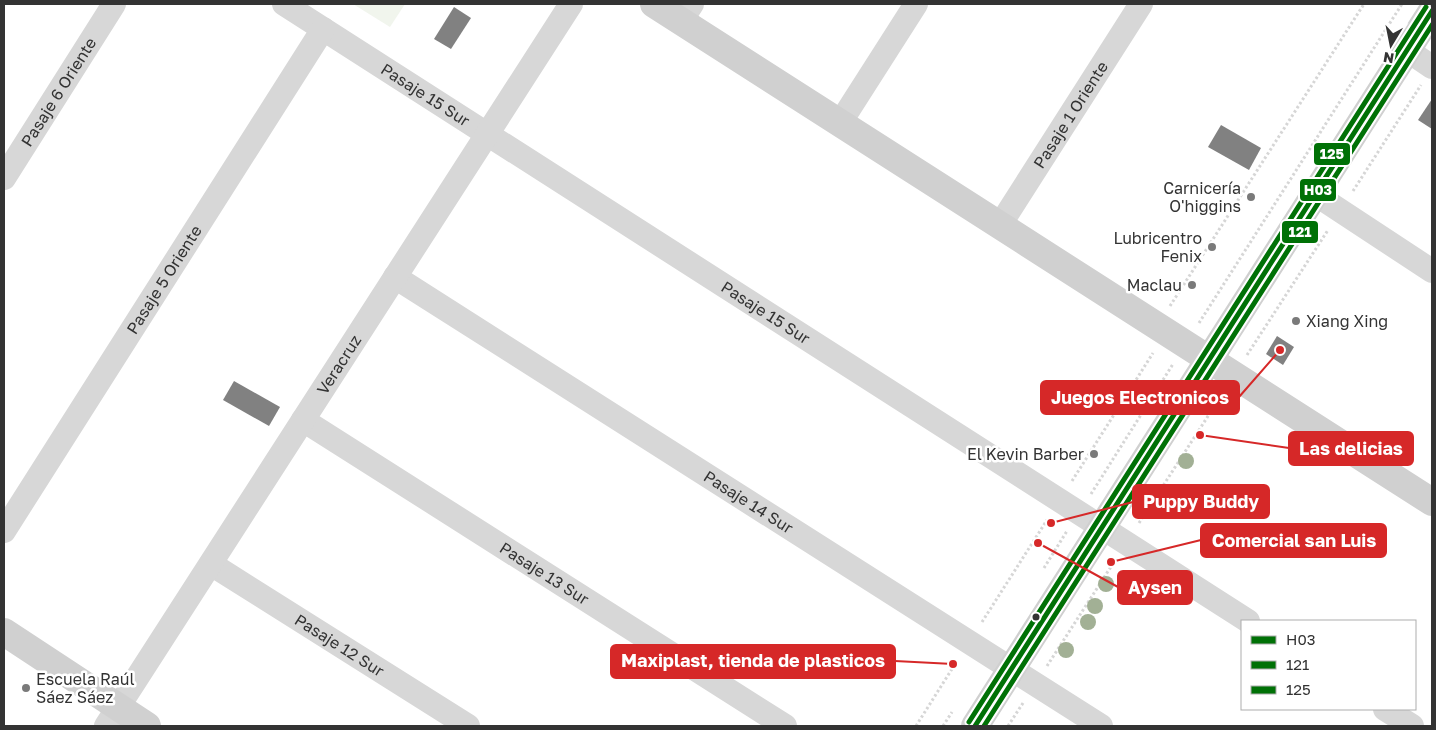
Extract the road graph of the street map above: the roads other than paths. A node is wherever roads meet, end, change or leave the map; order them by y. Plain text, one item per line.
1 (114, 4) edge
2 (284, 4) edge
3 (571, 4) edge
4 (654, 4) edge
5 (916, 4) edge
6 (1141, 4) edge
7 (1432, 11) edge
8 (687, 13) edge
9 (323, 29) junction
10 (1407, 50) junction
11 (1432, 67) edge
12 (840, 123) junction
13 (487, 134) junction
14 (4, 178) edge
15 (1315, 194) junction
16 (1000, 225) junction
17 (1432, 271) edge
18 (395, 277) junction
19 (1210, 359) junction
20 (303, 420) junction
21 (1432, 502) edge
22 (1102, 528) junction
23 (4, 530) edge
24 (211, 564) junction
25 (1246, 620) edge
26 (4, 632) edge
27 (1012, 669) junction
28 (1387, 710) edge
29 (112, 717) edge
30 (147, 726) edge
31 (468, 726) edge
32 (785, 726) edge
33 (975, 726) edge
34 (1101, 726) edge
35 (1412, 726) edge

1 - 14 street, Pasaje 6 Oriente
2 - 9 street, Pasaje 15 Sur
3 - 13 street, Veracruz
4 - 8 main road
5 - 12 street
6 - 16 street, Pasaje 1 Oriente
7 - 10 main road
8 - 12 main road
9 - 13 street, Pasaje 15 Sur
9 - 23 street, Pasaje 5 Oriente
10 - 11 street
10 - 15 main road
12 - 16 main road
13 - 18 street, Veracruz
13 - 22 street, Pasaje 15 Sur
15 - 17 street
15 - 19 main road
16 - 19 main road
18 - 20 street, Veracruz
18 - 27 street, Pasaje 14 Sur
19 - 21 main road
19 - 22 main road
20 - 24 street, Veracruz
20 - 32 street, Pasaje 13 Sur
22 - 25 street, Pasaje 15 Sur
22 - 27 main road
24 - 29 street, Veracruz
24 - 31 street, Pasaje 12 Sur
26 - 29 main road
27 - 33 main road
27 - 34 street, Pasaje 14 Sur
28 - 35 street
29 - 30 main road

